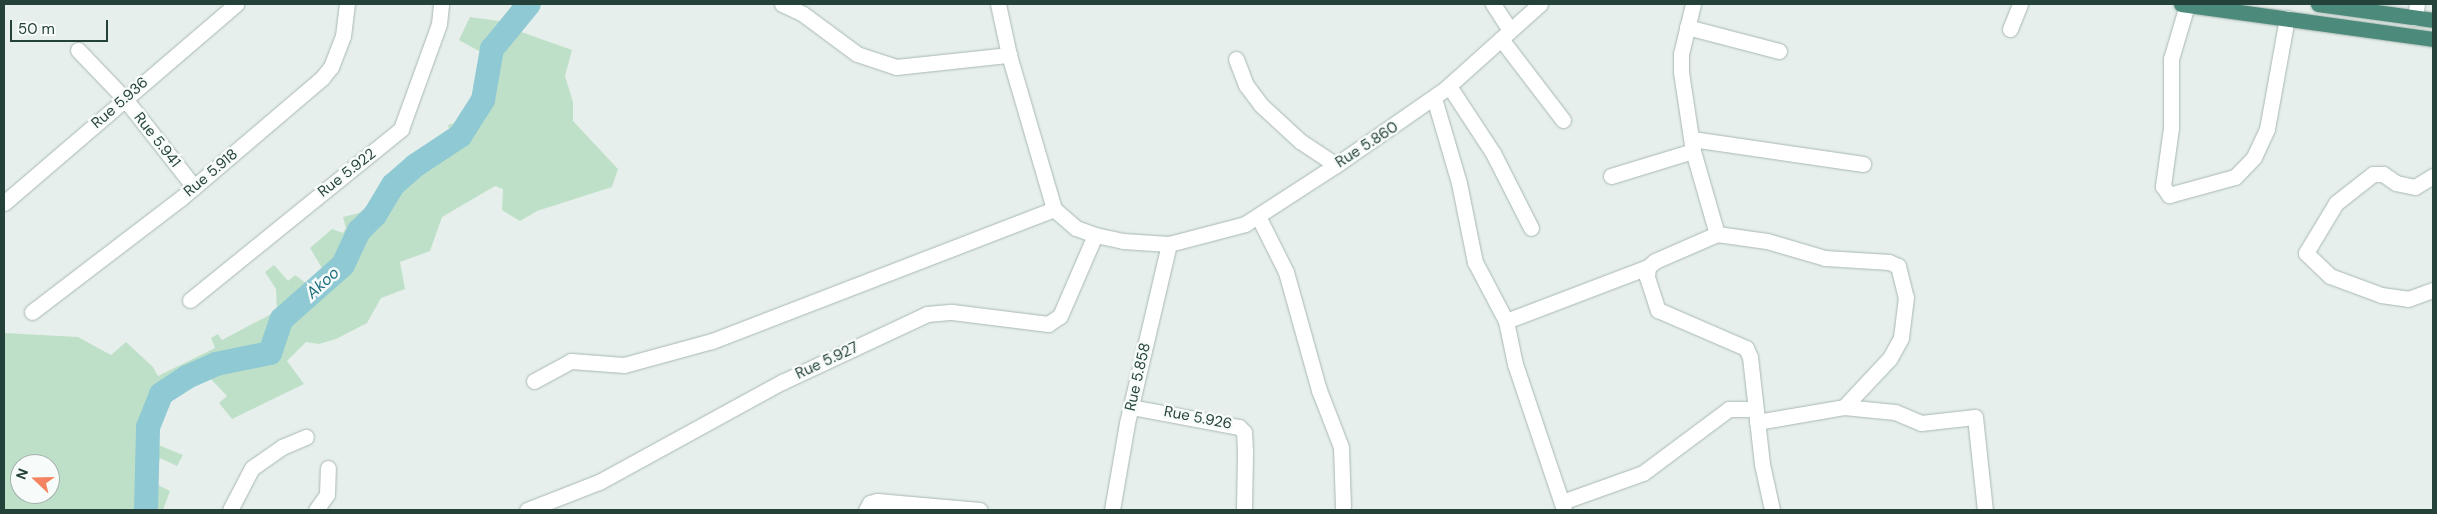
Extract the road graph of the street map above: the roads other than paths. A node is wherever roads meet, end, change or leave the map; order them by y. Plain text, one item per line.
1 (236, 4) edge
2 (347, 4) edge
3 (441, 4) edge
4 (782, 4) edge
5 (998, 4) edge
6 (1493, 4) edge
7 (1540, 4) edge
8 (1693, 4) edge
9 (2020, 4) edge
10 (2184, 4) edge
11 (2318, 4) edge
12 (2416, 11) edge
13 (2287, 18) junction
14 (2433, 20) edge
15 (1688, 28) junction
16 (2010, 28) dead end
17 (1505, 34) junction
18 (2433, 39) edge
19 (78, 50) dead end
20 (1779, 51) dead end
21 (1009, 55) junction
22 (1236, 59) dead end
23 (1449, 86) junction
24 (1434, 98) junction
25 (125, 99) junction
26 (1563, 120) dead end
27 (1693, 145) junction
28 (1863, 164) dead end
29 (1336, 165) junction
30 (1611, 176) dead end
31 (2433, 176) edge
32 (194, 187) junction
33 (4, 203) edge
34 (1054, 209) junction
35 (1258, 216) junction
36 (1530, 228) dead end
37 (1717, 234) junction
38 (1095, 235) junction
39 (1169, 244) junction
40 (1648, 267) junction
41 (2433, 290) edge
42 (190, 300) dead end
43 (32, 312) dead end
44 (1506, 322) junction
45 (534, 381) dead end
46 (1131, 406) junction
47 (1844, 407) junction
48 (1756, 415) junction
49 (306, 437) dead end
50 (328, 468) dead end
51 (1563, 506) edge
52 (1343, 507) dead end
53 (230, 510) edge
54 (316, 510) edge
55 (527, 510) edge
56 (866, 510) edge
57 (980, 510) edge
58 (1112, 510) edge
59 (1244, 510) edge
60 (1772, 510) edge
61 (1985, 510) edge

1 - 25 street, Rue 5.936
2 - 32 street, Rue 5.918
3 - 42 street, Rue 5.922
4 - 21 street
5 - 21 street
6 - 17 street
7 - 17 street, Rue 5.860
8 - 15 street
9 - 16 street
10 - 13 highway
10 - 13 street
11 - 12 highway
12 - 14 highway
13 - 18 highway
15 - 20 street
15 - 27 street
17 - 23 street, Rue 5.860
17 - 26 street
19 - 25 street, Rue 5.941
21 - 34 street
22 - 29 street
23 - 24 street, Rue 5.860
23 - 36 street
24 - 29 street, Rue 5.860
24 - 44 street
25 - 32 street, Rue 5.941
25 - 33 street, Rue 5.936
27 - 28 street
27 - 30 street
27 - 37 street
29 - 35 street, Rue 5.860
31 - 41 street
32 - 43 street, Rue 5.918
34 - 38 street, Rue 5.860
34 - 45 street
35 - 39 street, Rue 5.860
35 - 52 street
37 - 40 street
37 - 47 street
38 - 39 street, Rue 5.860
38 - 55 street, Rue 5.927
39 - 46 street, Rue 5.858
40 - 44 street
40 - 48 street
44 - 51 street
46 - 58 street, Rue 5.858
46 - 59 street, Rue 5.926
47 - 48 street
47 - 61 street
48 - 51 street
48 - 60 street
49 - 53 street
50 - 54 street
56 - 57 street

